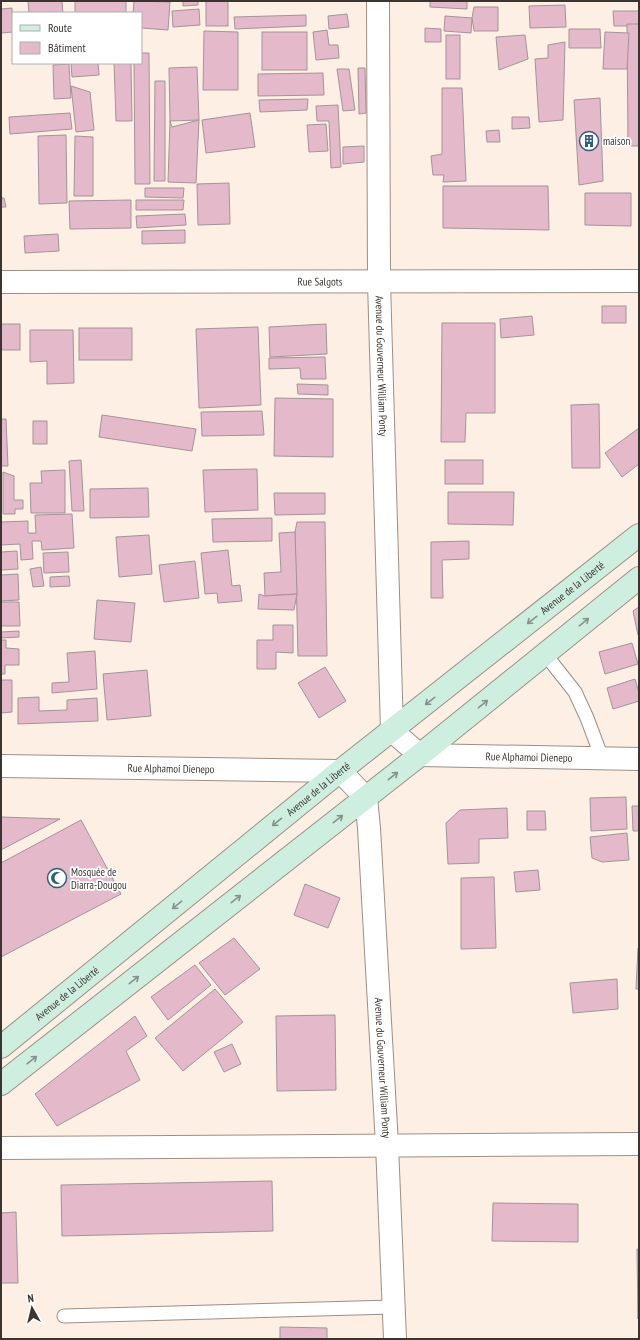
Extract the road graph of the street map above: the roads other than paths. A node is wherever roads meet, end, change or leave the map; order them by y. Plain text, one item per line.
1 (378, 1) edge
2 (639, 281) edge
3 (1, 282) edge
4 (379, 282) junction
5 (639, 535) edge
6 (639, 578) edge
7 (545, 654) junction
8 (392, 731) junction
9 (420, 755) junction
10 (602, 758) junction
11 (639, 759) edge
12 (1, 766) edge
13 (340, 771) junction
14 (366, 798) junction
15 (1, 1048) edge
16 (1, 1084) edge
17 (639, 1144) edge
18 (387, 1145) junction
19 (1, 1148) edge
20 (393, 1307) junction
21 (64, 1316) dead end
22 (394, 1339) edge

1 - 4 street, Avenue du Gouverneur William Ponty
2 - 4 street, Rue Salgots
3 - 4 street, Rue Salgots
4 - 8 street, Avenue du Gouverneur William Ponty
5 -> 8 main road, Avenue de la Liberté
7 -> 6 main road
9 -> 7 main road
7 - 10 lane
8 - 9 street
8 - 13 main road, Avenue de la Liberté
9 - 10 street, Rue Alphamoi Dienepo
14 -> 9 main road
10 - 11 street, Rue Alphamoi Dienepo
12 - 13 street, Rue Alphamoi Dienepo
13 - 14 street
13 -> 15 main road, Avenue de la Liberté
16 -> 14 main road
14 - 18 street, Avenue du Gouverneur William Ponty
17 - 18 street
18 - 19 street
18 - 20 street, Avenue du Gouverneur William Ponty
20 - 21 lane
20 - 22 street, Avenue du Gouverneur William Ponty

